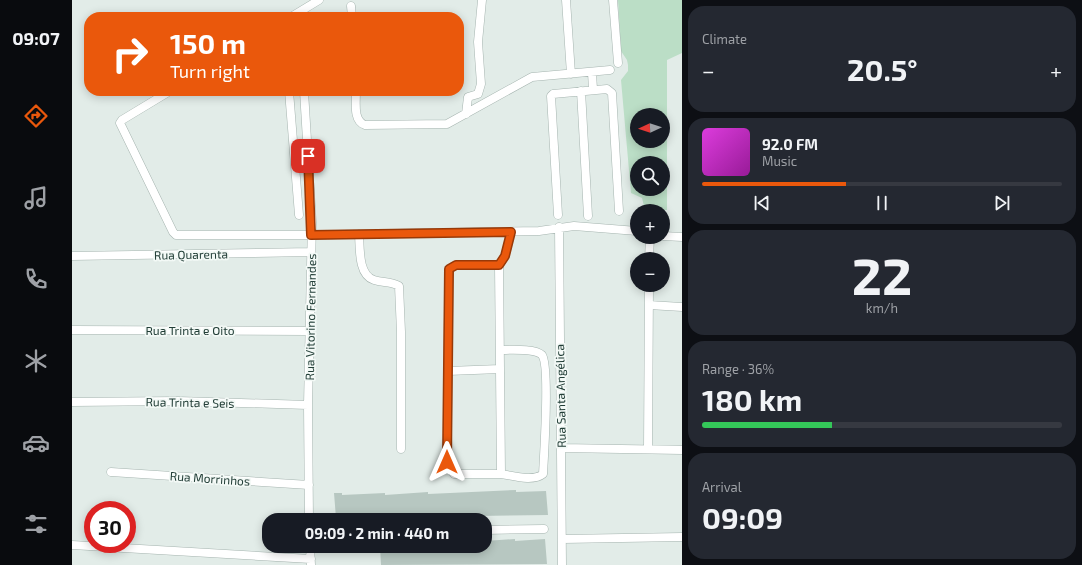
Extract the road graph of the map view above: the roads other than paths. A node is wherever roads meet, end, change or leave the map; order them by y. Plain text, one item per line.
1 (319, 0) edge
2 (482, 0) edge
3 (566, 0) edge
4 (613, 0) edge
5 (350, 6) dead end
6 (303, 12) edge
7 (351, 12) edge
8 (618, 63) dead end
9 (610, 70) dead end
10 (592, 72) junction
11 (571, 74) junction
12 (593, 90) junction
13 (581, 91) junction
14 (162, 96) edge
15 (289, 96) edge
16 (304, 96) edge
17 (356, 96) edge
18 (466, 114) junction
19 (618, 211) dead end
20 (299, 215) dead end
21 (558, 215) dead end
22 (588, 216) dead end
23 (559, 227) junction
24 (630, 228) edge
25 (511, 232) junction
26 (359, 234) junction
27 (311, 235) junction
28 (670, 236) edge
29 (682, 237) edge
30 (311, 252) junction
31 (72, 256) edge
32 (499, 265) junction
33 (649, 292) edge
34 (649, 305) junction
35 (682, 307) edge
36 (72, 330) edge
37 (309, 331) junction
38 (500, 350) junction
39 (500, 370) junction
40 (448, 371) junction
41 (72, 402) edge
42 (308, 405) junction
43 (561, 448) junction
44 (401, 449) dead end
45 (648, 449) junction
46 (682, 450) edge
47 (111, 472) dead end
48 (502, 474) junction
49 (309, 485) junction
50 (309, 513) edge
51 (544, 529) dead end
52 (492, 530) edge
53 (682, 537) edge
54 (563, 540) junction
55 (72, 544) edge
56 (311, 562) edge
57 (562, 565) edge

1 - 6 street
2 - 18 street
3 - 11 street
4 - 8 street
5 - 7 street
9 - 10 street
10 - 11 street
10 - 12 street
11 - 18 street
12 - 13 street
12 - 19 street
13 - 21 street
13 - 22 street
14 - 27 street
15 - 20 street
16 - 27 street, Rua Vitorino Fernandes
17 - 18 street
23 - 24 street
23 - 25 street
23 - 43 street, Rua Santa Angélica
25 - 26 street
25 - 32 street
26 - 27 street
26 - 44 street
27 - 30 street, Rua Vitorino Fernandes
28 - 29 street
30 - 31 street, Rua Quarenta
30 - 37 street, Rua Vitorino Fernandes
32 - 38 street
32 - 40 street
33 - 34 street
34 - 35 street
34 - 45 street
36 - 37 street, Rua Trinta e Oito
37 - 42 street, Rua Vitorino Fernandes
38 - 39 street
38 - 48 street
39 - 40 street
39 - 48 street
40 - 48 street
41 - 42 street, Rua Trinta e Seis
42 - 49 street, Rua Vitorino Fernandes
43 - 45 street
43 - 54 street, Rua Santa Angélica
45 - 46 street
47 - 49 street, Rua Morrinhos
49 - 50 street, Rua Vitorino Fernandes
51 - 52 street
53 - 54 street
54 - 57 street, Rua Santa Angélica
55 - 56 street

